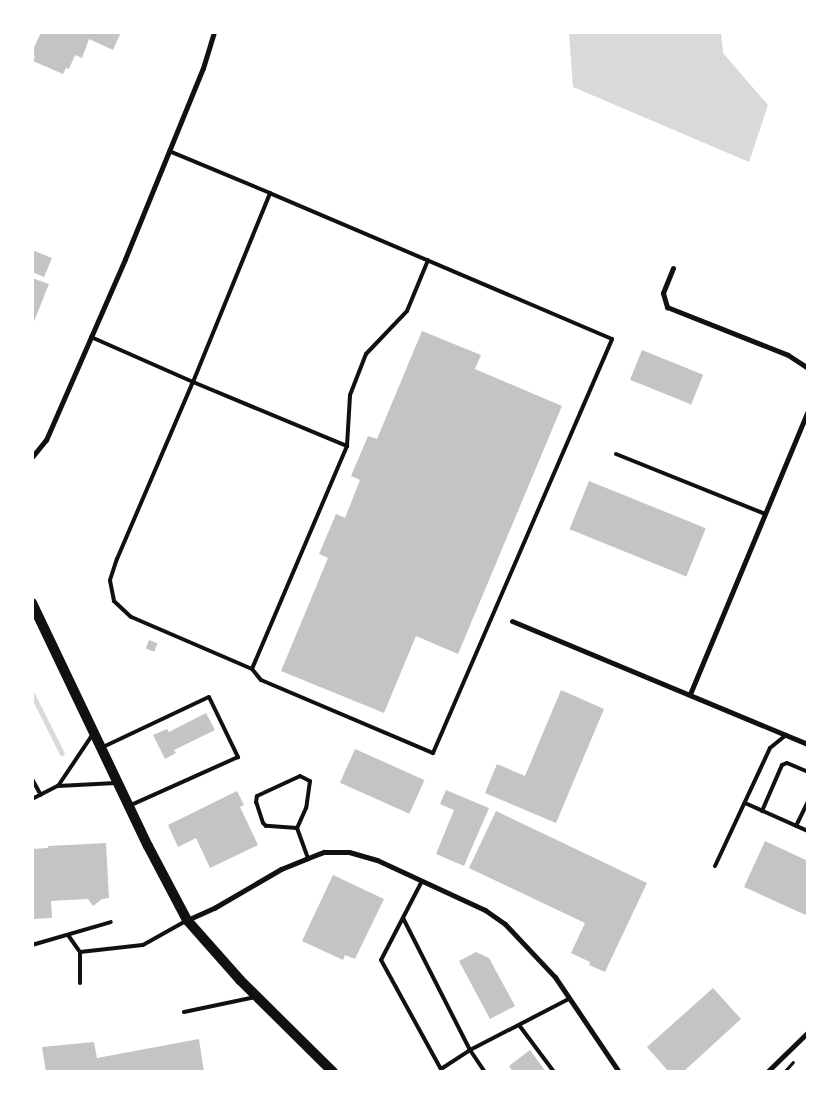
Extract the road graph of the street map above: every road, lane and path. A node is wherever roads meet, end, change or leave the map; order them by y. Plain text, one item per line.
1 (214, 32) edge
2 (169, 152) junction
3 (270, 193) junction
4 (428, 260) junction
5 (674, 268) dead end
6 (91, 337) junction
7 (808, 368) edge
8 (193, 382) junction
9 (808, 410) edge
10 (347, 446) junction
11 (616, 454) dead end
12 (32, 457) edge
13 (764, 514) junction
14 (32, 603) edge
15 (512, 621) dead end
16 (252, 669) junction
17 (690, 694) junction
18 (94, 732) junction
19 (786, 735) junction
20 (808, 744) edge
21 (101, 748) junction
22 (808, 772) edge
23 (32, 779) edge
24 (118, 782) junction
25 (58, 786) junction
26 (41, 795) junction
27 (32, 800) edge
28 (808, 801) edge
29 (745, 804) junction
30 (129, 806) junction
31 (762, 811) junction
32 (796, 826) junction
33 (297, 828) junction
34 (808, 831) edge
35 (308, 858) junction
36 (715, 866) dead end
37 (422, 881) junction
38 (403, 918) junction
39 (187, 920) junction
40 (111, 922) dead end
41 (68, 936) junction
42 (32, 945) edge
43 (80, 952) junction
44 (80, 983) dead end
45 (257, 997) junction
46 (570, 999) junction
47 (184, 1012) dead end
48 (519, 1025) junction
49 (808, 1032) edge
50 (470, 1050) junction
51 (442, 1070) edge
52 (618, 1070) edge
53 (333, 1072) edge
54 (485, 1072) edge
55 (554, 1072) edge
56 (767, 1072) edge

1 - 2 street
2 - 3 lane
2 - 6 street
3 - 4 lane
3 - 8 lane
4 - 10 lane
4 - 16 lane
5 - 7 street
6 - 8 lane
6 - 12 street
8 - 10 lane
8 - 16 lane
9 - 13 street
10 - 16 lane
11 - 13 lane
13 - 17 street
14 - 18 main road
15 - 17 street
17 - 19 street
18 - 21 main road
18 - 25 lane
19 - 20 street
19 - 29 lane
21 - 24 main road
21 - 30 lane
22 - 31 lane
23 - 26 lane
24 - 25 lane
24 - 30 main road
25 - 26 lane
26 - 27 lane
28 - 32 lane
29 - 31 lane
29 - 36 lane
30 - 39 main road
31 - 32 lane
32 - 34 lane
33 - 33 lane
33 - 35 lane
35 - 37 street
35 - 39 street
37 - 38 lane
37 - 46 street
38 - 50 lane
38 - 51 lane
39 - 43 lane
39 - 45 main road
40 - 41 lane
41 - 42 lane
41 - 43 lane
43 - 44 lane
45 - 47 lane
45 - 53 main road
46 - 48 lane
46 - 52 street
48 - 50 lane
48 - 55 lane
49 - 56 street
50 - 51 lane
50 - 54 lane

